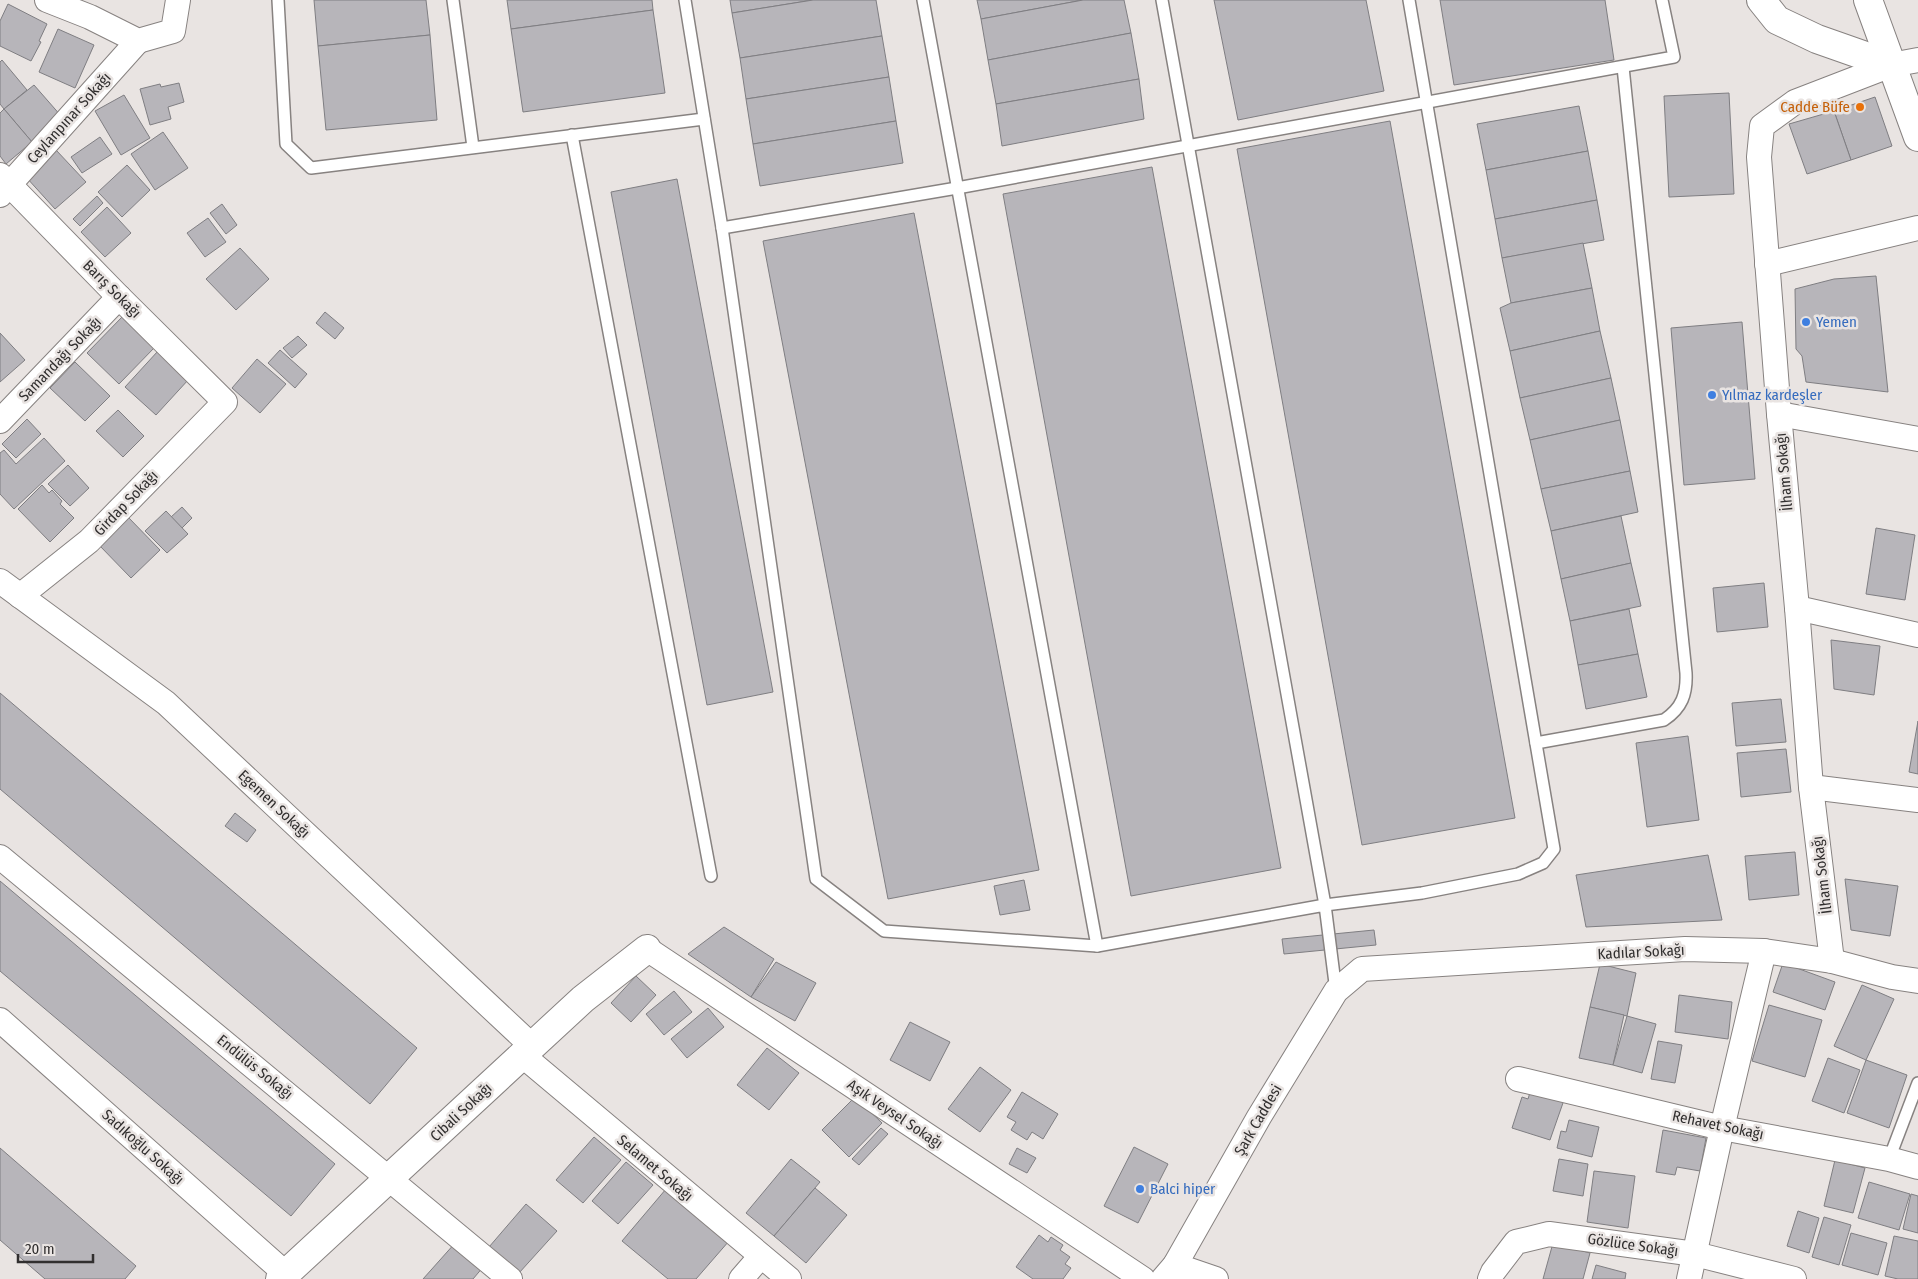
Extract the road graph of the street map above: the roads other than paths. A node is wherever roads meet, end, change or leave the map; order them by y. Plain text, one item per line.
1 (47, 0) edge
2 (178, 0) edge
3 (278, 0) edge
4 (454, 0) edge
5 (684, 0) edge
6 (923, 0) edge
7 (1162, 0) edge
8 (1409, 0) edge
9 (1662, 0) edge
10 (1761, 0) edge
11 (1868, 0) edge
12 (138, 41) junction
13 (1918, 60) edge
14 (1891, 65) junction
15 (1623, 67) junction
16 (1426, 102) junction
17 (704, 119) junction
18 (572, 135) junction
19 (1918, 137) edge
20 (1190, 146) junction
21 (473, 147) junction
22 (3, 185) edge
23 (957, 188) junction
24 (722, 228) junction
25 (1918, 228) edge
26 (1767, 264) junction
27 (119, 297) junction
28 (225, 402) joint
29 (1779, 414) junction
30 (0, 421) edge
31 (1918, 439) edge
32 (0, 581) edge
33 (20, 596) junction
34 (1797, 608) junction
35 (1918, 635) edge
36 (1536, 743) junction
37 (1811, 786) junction
38 (1918, 800) edge
39 (0, 857) edge
40 (711, 876) dead end
41 (1325, 905) junction
42 (1097, 946) junction
43 (647, 949) joint
44 (1764, 952) junction
45 (1832, 961) junction
46 (1362, 969) joint
47 (1918, 981) edge
48 (1336, 991) junction
49 (0, 1020) edge
50 (527, 1051) junction
51 (1518, 1079) dead end
52 (1918, 1083) edge
53 (1722, 1128) junction
54 (1890, 1160) junction
55 (1918, 1167) edge
56 (390, 1178) junction
57 (1695, 1254) junction
58 (761, 1256) junction
59 (1169, 1272) edge
60 (282, 1277) edge
61 (510, 1279) edge
62 (741, 1279) edge
63 (789, 1279) edge
64 (1143, 1279) edge
65 (1216, 1279) edge
66 (1490, 1279) edge
67 (1689, 1279) edge
68 (1794, 1279) edge

1 - 12 street
2 - 12 street
3 - 21 lane
4 - 21 lane
5 - 17 lane
6 - 23 lane
7 - 20 lane
8 - 16 lane
9 - 15 lane
10 - 14 street
11 - 14 street
12 - 22 street, Ceylanpınar Sokağı
13 - 14 street, İlham Sokağı
14 - 19 street
14 - 26 street, İlham Sokağı
15 - 16 lane
15 - 36 lane
16 - 20 lane
16 - 36 lane
17 - 18 lane
17 - 24 lane
18 - 21 lane
18 - 40 lane
20 - 23 lane
20 - 41 lane
22 - 27 street, Barış Sokağı
23 - 24 lane
23 - 42 lane
24 - 42 lane
25 - 26 street
26 - 29 street, İlham Sokağı
27 - 28 street, Barış Sokağı
27 - 30 street, Samandağı Sokağı
28 - 33 street, Girdap Sokağı
29 - 31 street
29 - 34 street, İlham Sokağı
32 - 33 street, Egemen Sokağı
33 - 50 street, Egemen Sokağı
34 - 35 street
34 - 37 street, İlham Sokağı
36 - 41 lane
37 - 38 street
37 - 45 street, İlham Sokağı
39 - 56 street, Endülüs Sokağı
41 - 42 lane
41 - 48 lane
43 - 50 street, Cibali Sokağı
43 - 64 street, Aşık Veysel Sokağı
44 - 45 street, Kadılar Sokağı
44 - 46 street, Kadılar Sokağı
44 - 53 street
45 - 47 street, Kadılar Sokağı
46 - 48 street, Şark Caddesi
48 - 59 street, Şark Caddesi
49 - 60 street, Sadıkoğlu Sokağı
50 - 56 street, Cibali Sokağı
50 - 58 street, Selamet Sokağı
51 - 53 street, Rehavet Sokağı
52 - 54 lane
53 - 54 street, Rehavet Sokağı
53 - 57 street
54 - 55 street, Rehavet Sokağı
56 - 60 street, Cibali Sokağı
56 - 61 street, Endülüs Sokağı
57 - 66 street, Gözlüce Sokağı
57 - 67 street
57 - 68 street, Gözlüce Sokağı
58 - 62 street
58 - 63 street, Selamet Sokağı
59 - 65 street

